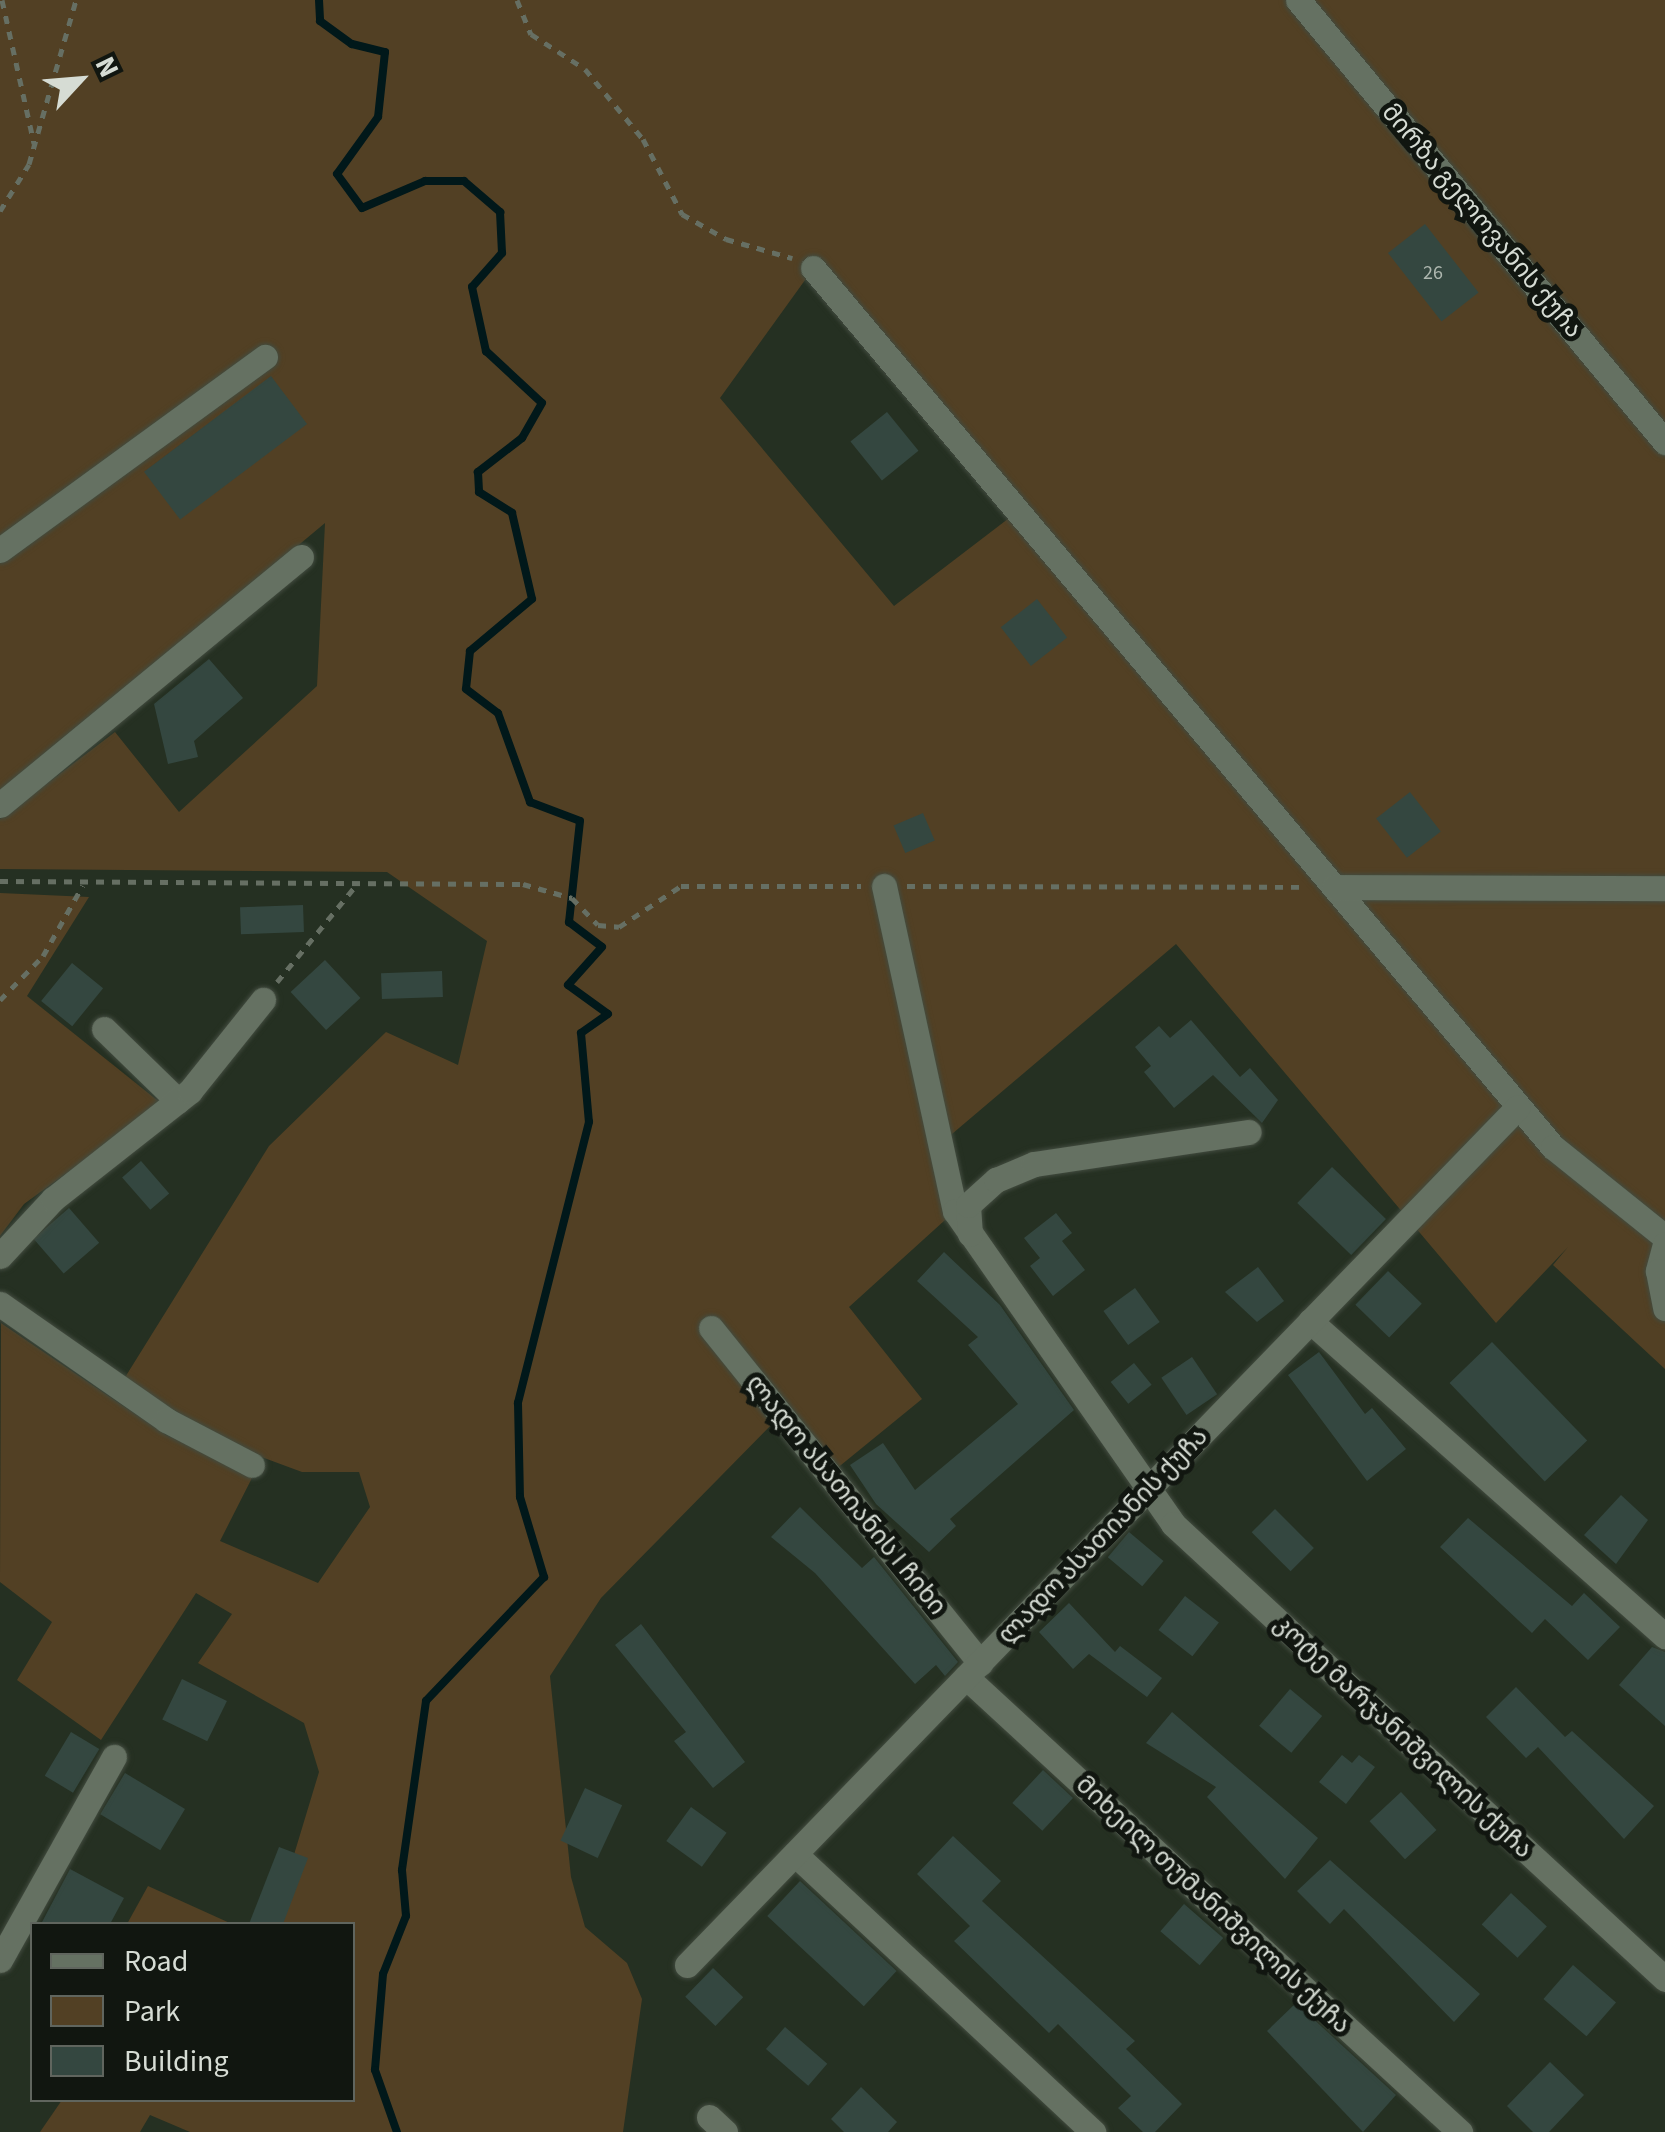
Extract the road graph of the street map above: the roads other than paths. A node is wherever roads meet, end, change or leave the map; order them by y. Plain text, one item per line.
1 (1298, 0) edge
2 (813, 268) road end
3 (265, 358) dead end
4 (1665, 442) edge
5 (0, 550) edge
6 (301, 557) dead end
7 (0, 805) edge
8 (884, 886) road end
9 (1334, 887) junction
10 (1665, 888) edge
11 (262, 1000) road end
12 (104, 1029) dead end
13 (178, 1101) junction
14 (1518, 1107) junction
15 (1249, 1132) dead end
16 (970, 1240) junction
17 (1665, 1240) edge
18 (0, 1256) edge
19 (0, 1304) edge
20 (1665, 1308) edge
21 (1310, 1322) junction
22 (712, 1328) dead end
23 (252, 1465) dead end
24 (1149, 1488) junction
25 (1665, 1636) edge
26 (973, 1670) junction
27 (114, 1757) dead end
28 (796, 1854) junction
29 (0, 1960) edge
30 (687, 1965) dead end
31 (1665, 1979) edge
32 (1093, 2132) edge
33 (1460, 2132) edge

1 - 4 street, მირზა გელოვანის ქუჩა
2 - 9 street
3 - 5 street
6 - 7 street
8 - 16 street, კოტე მარჯანიშვილის ქუჩა
9 - 10 street
9 - 14 street
11 - 13 street
12 - 13 street
13 - 18 street
14 - 17 street
14 - 21 street, ლადო ასათიანის ქუჩა
15 - 16 street
16 - 24 street, კოტე მარჯანიშვილის ქუჩა
17 - 20 street
19 - 23 street
21 - 24 street, ლადო ასათიანის ქუჩა
21 - 25 street
22 - 26 street, ლადო ასათიანის I ჩიხი
24 - 26 street, ლადო ასათიანის ქუჩა
24 - 31 street, კოტე მარჯანიშვილის ქუჩა
26 - 28 street, ლადო ასათიანის ქუჩა
26 - 33 street, მიხეილ თუმანიშვილის ქუჩა
27 - 29 street
28 - 30 street, ლადო ასათიანის ქუჩა
28 - 32 street

